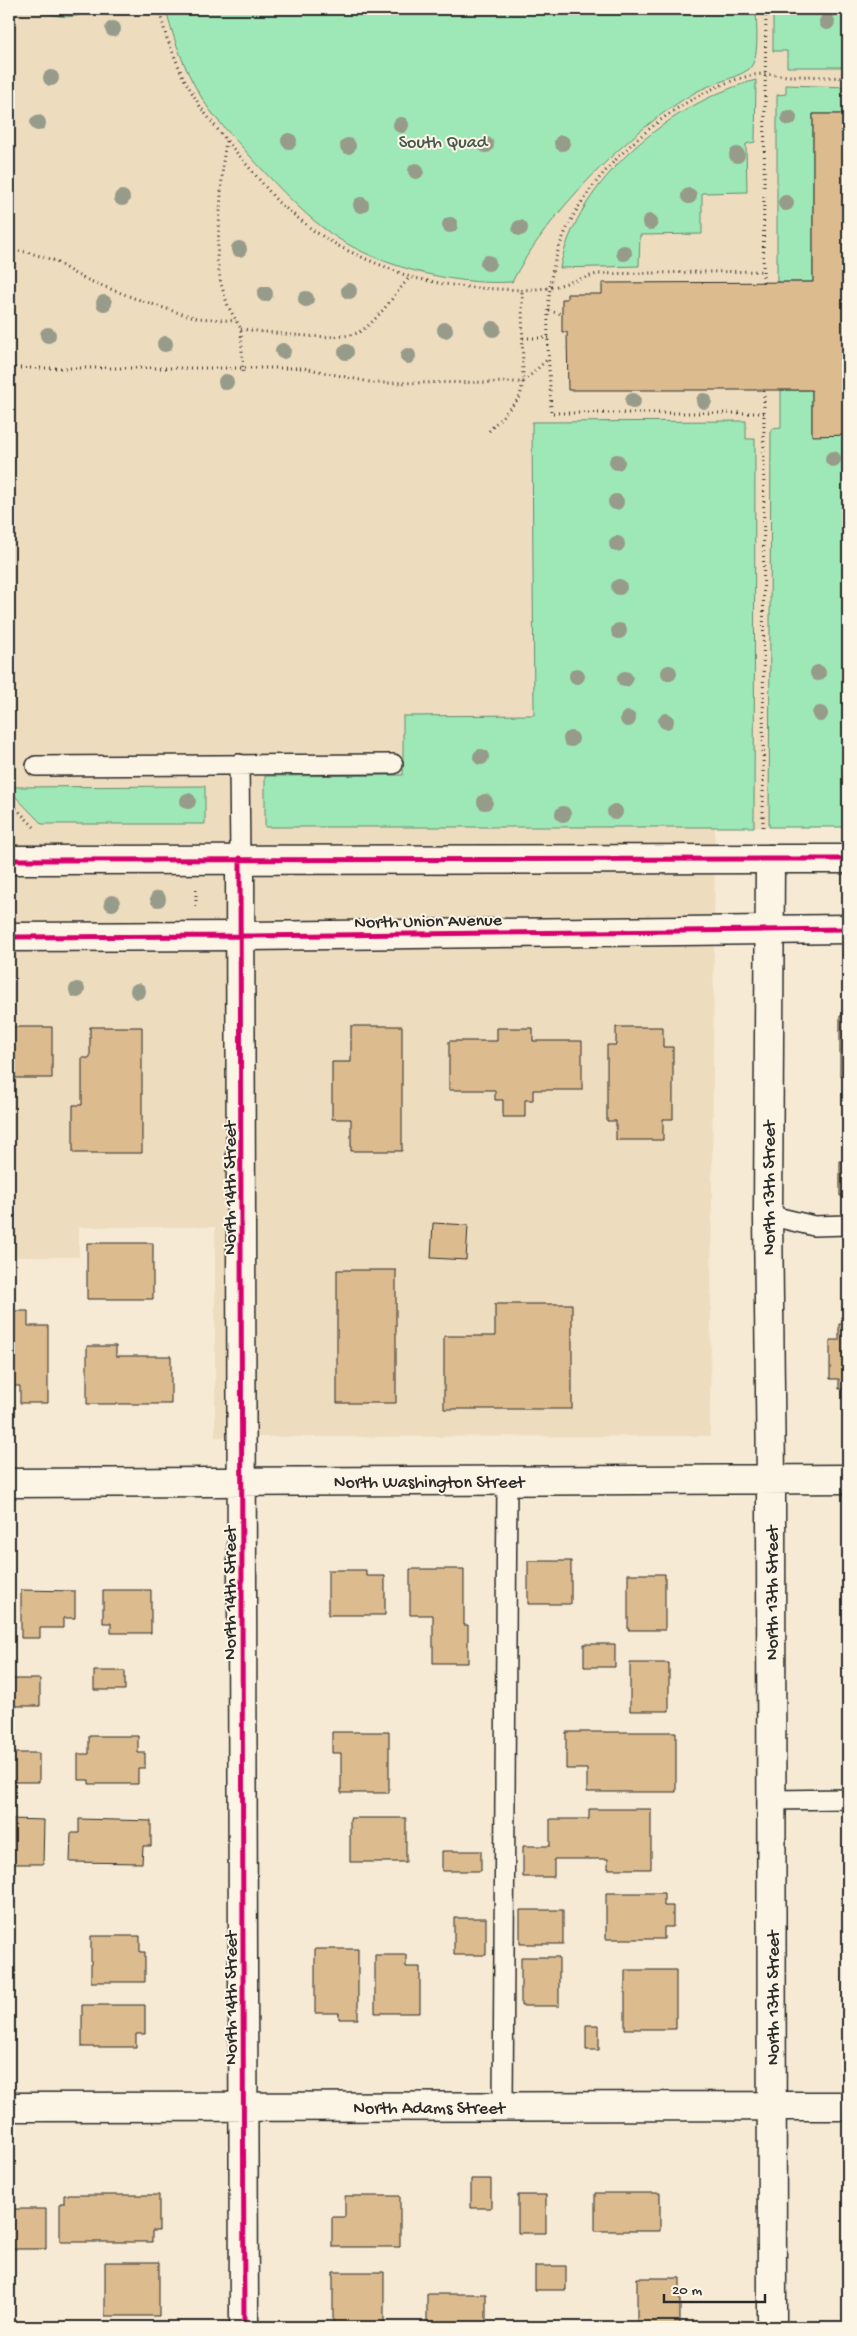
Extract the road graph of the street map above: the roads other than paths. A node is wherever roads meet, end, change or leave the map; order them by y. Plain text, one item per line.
1 (239, 764) junction
2 (393, 764) dead end
3 (36, 766) dead end
4 (240, 858) junction
5 (770, 859) junction
6 (848, 859) edge
7 (9, 860) edge
8 (770, 928) junction
9 (848, 929) edge
10 (241, 936) junction
11 (9, 937) edge
12 (768, 1215) junction
13 (848, 1225) edge
14 (771, 1479) junction
15 (848, 1479) edge
16 (507, 1480) junction
17 (242, 1482) junction
18 (9, 1483) edge
19 (848, 1799) edge
20 (772, 1800) junction
21 (772, 2106) junction
22 (848, 2106) edge
23 (9, 2107) edge
24 (244, 2107) junction
25 (503, 2107) junction
26 (244, 2327) edge
27 (772, 2327) edge

1 - 2 lane
1 - 3 lane
1 - 4 lane
4 - 5 street
4 - 7 street
4 - 10 street, North 14th Street
5 - 6 street
5 - 8 street, North 13th Street
8 - 9 street, North Union Avenue
8 - 10 street, North Union Avenue
8 - 12 street, North 13th Street
10 - 11 street, North Union Avenue
10 - 17 street, North 14th Street
12 - 13 lane
12 - 14 street, North 13th Street
14 - 15 street, North Washington Street
14 - 16 street, North Washington Street
14 - 20 street, North 13th Street
16 - 17 street, North Washington Street
16 - 25 lane
17 - 18 street, North Washington Street
17 - 24 street, North 14th Street
19 - 20 lane
20 - 21 street, North 13th Street
21 - 22 street, North Adams Street
21 - 25 street, North Adams Street
21 - 27 street, North 13th Street
23 - 24 street, North Adams Street
24 - 25 street, North Adams Street
24 - 26 street, North 14th Street

